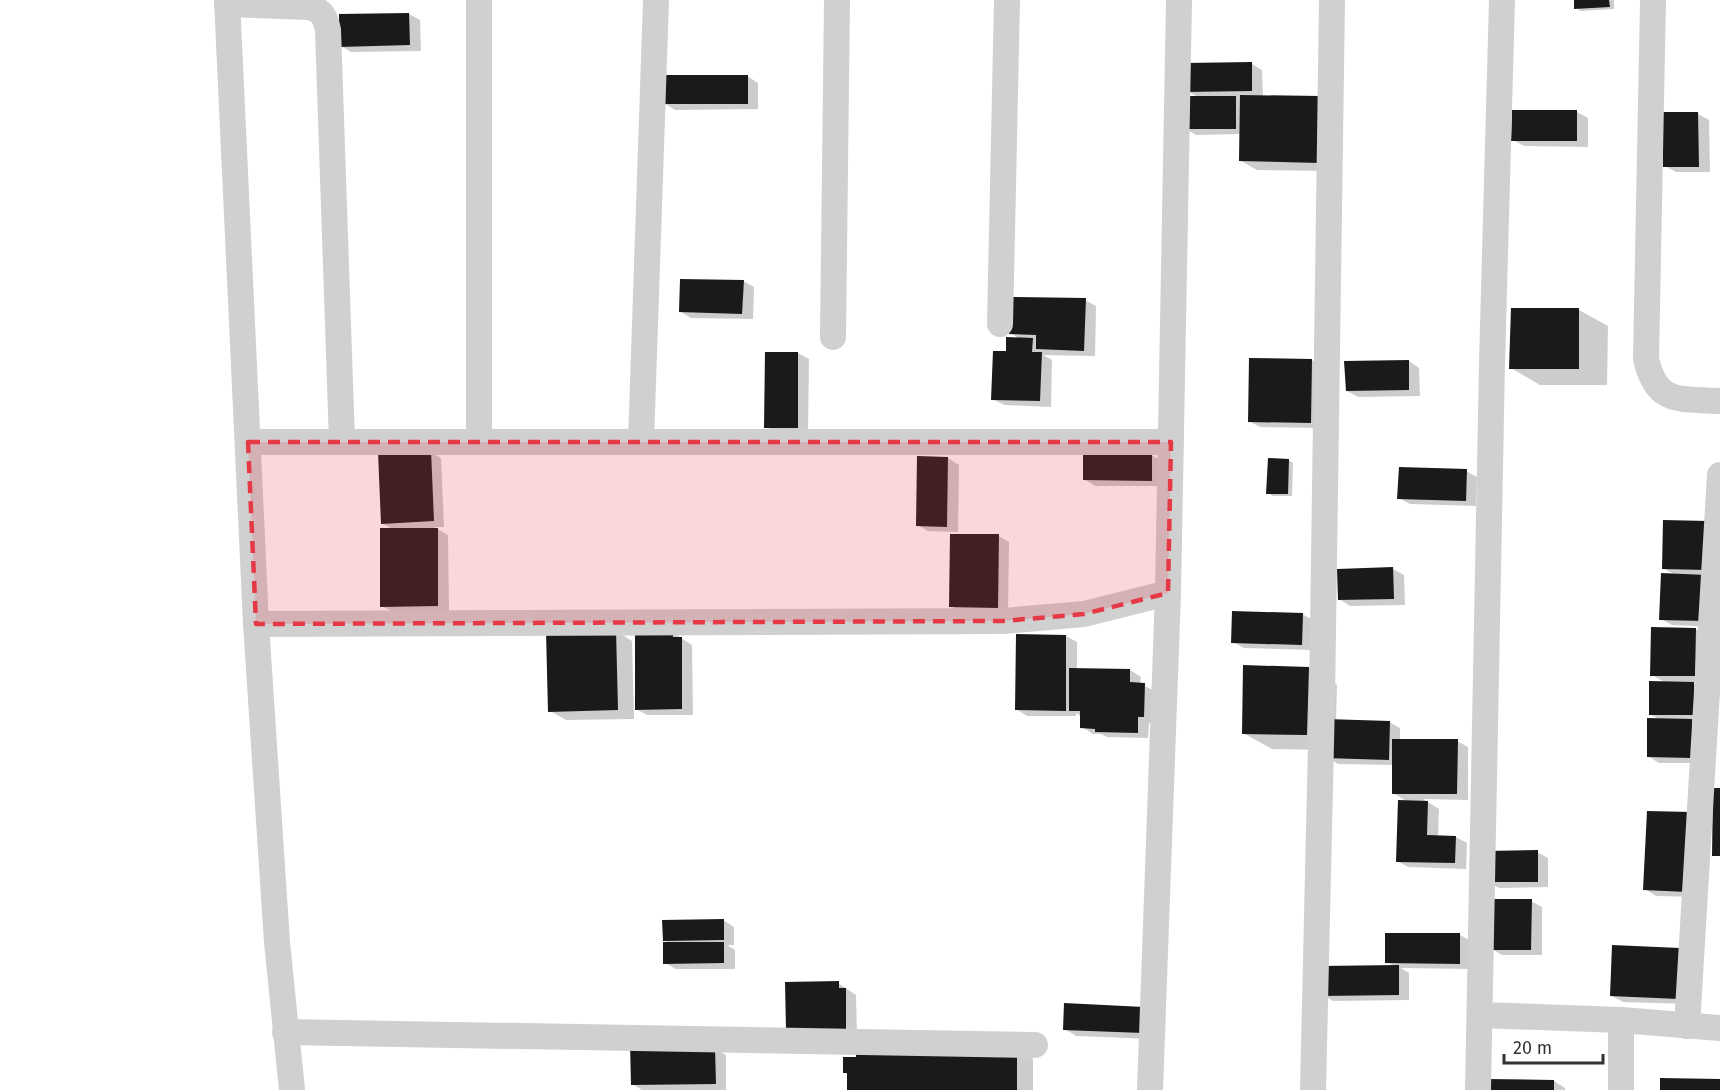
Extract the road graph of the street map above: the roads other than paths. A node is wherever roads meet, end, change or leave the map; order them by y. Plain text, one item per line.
1 (479, 0) edge
2 (656, 0) edge
3 (837, 0) edge
4 (1007, 0) edge
5 (1179, 0) edge
6 (1332, 0) edge
7 (1502, 0) edge
8 (1653, 0) edge
9 (227, 2) edge
10 (1000, 324) dead end
11 (833, 337) dead end
12 (1720, 401) edge
13 (248, 442) junction
14 (342, 442) junction
15 (479, 442) junction
16 (640, 442) junction
17 (1171, 442) junction
18 (1720, 475) edge
19 (1168, 592) junction
20 (256, 624) junction
21 (1480, 1015) junction
22 (1621, 1020) junction
23 (1687, 1026) junction
24 (1720, 1028) edge
25 (285, 1032) junction
26 (1035, 1045) dead end
27 (292, 1090) edge
28 (1150, 1090) edge
29 (1312, 1090) edge
30 (1478, 1090) edge
31 (1621, 1090) edge

1 - 15 street
2 - 16 street
3 - 11 street
4 - 10 street
5 - 17 street
6 - 29 street
7 - 21 street
8 - 12 street
9 - 13 street
9 - 14 street
13 - 14 street
13 - 20 street
14 - 15 street
15 - 16 street
16 - 17 street
17 - 19 street
18 - 23 street
19 - 20 street
19 - 28 street
20 - 25 street
21 - 22 street
21 - 30 street
22 - 23 street
22 - 31 street
23 - 24 street
25 - 26 street
25 - 27 street

